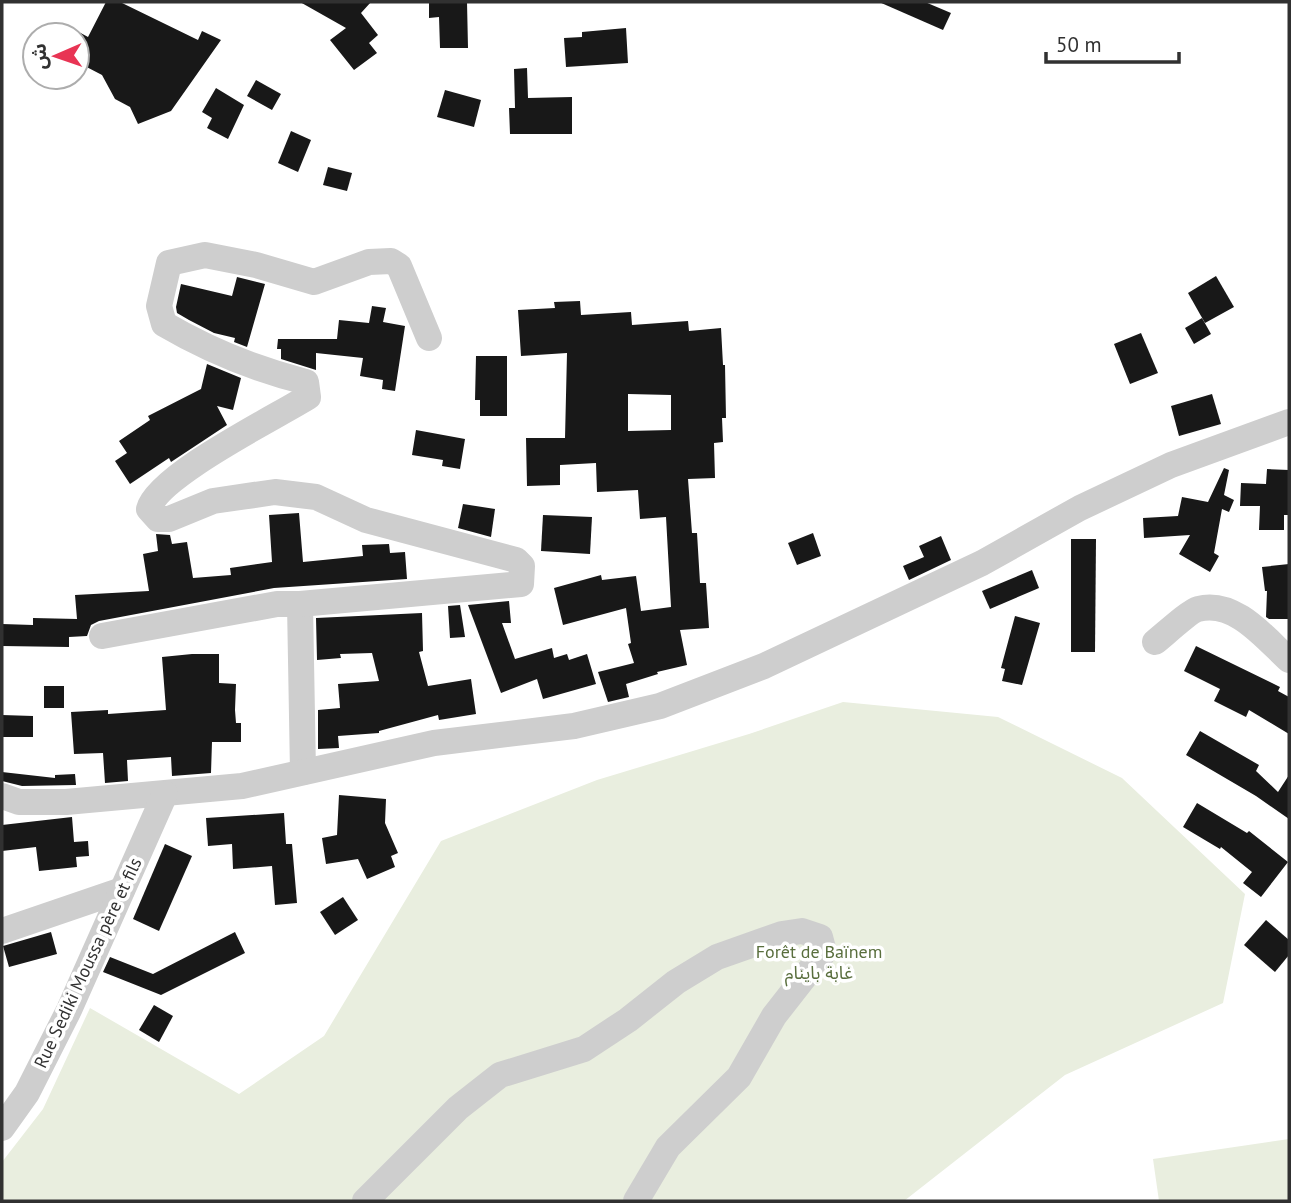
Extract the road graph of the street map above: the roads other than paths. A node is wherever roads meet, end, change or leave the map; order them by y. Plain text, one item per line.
1 (429, 338) dead end
2 (1289, 422) edge
3 (300, 604) junction
4 (102, 636) dead end
5 (1155, 642) dead end
6 (1289, 660) edge
7 (303, 772) junction
8 (165, 794) junction
9 (2, 796) edge
10 (122, 890) junction
11 (2, 931) edge
12 (2, 1128) edge
13 (365, 1201) edge
14 (636, 1201) edge

1 - 3 street
2 - 7 street
3 - 4 street
3 - 7 street
5 - 6 street
7 - 8 street
8 - 9 street
8 - 10 street, Rue Sediki Moussa père et fils
10 - 11 street
10 - 12 street, Rue Sediki Moussa père et fils
13 - 14 street

